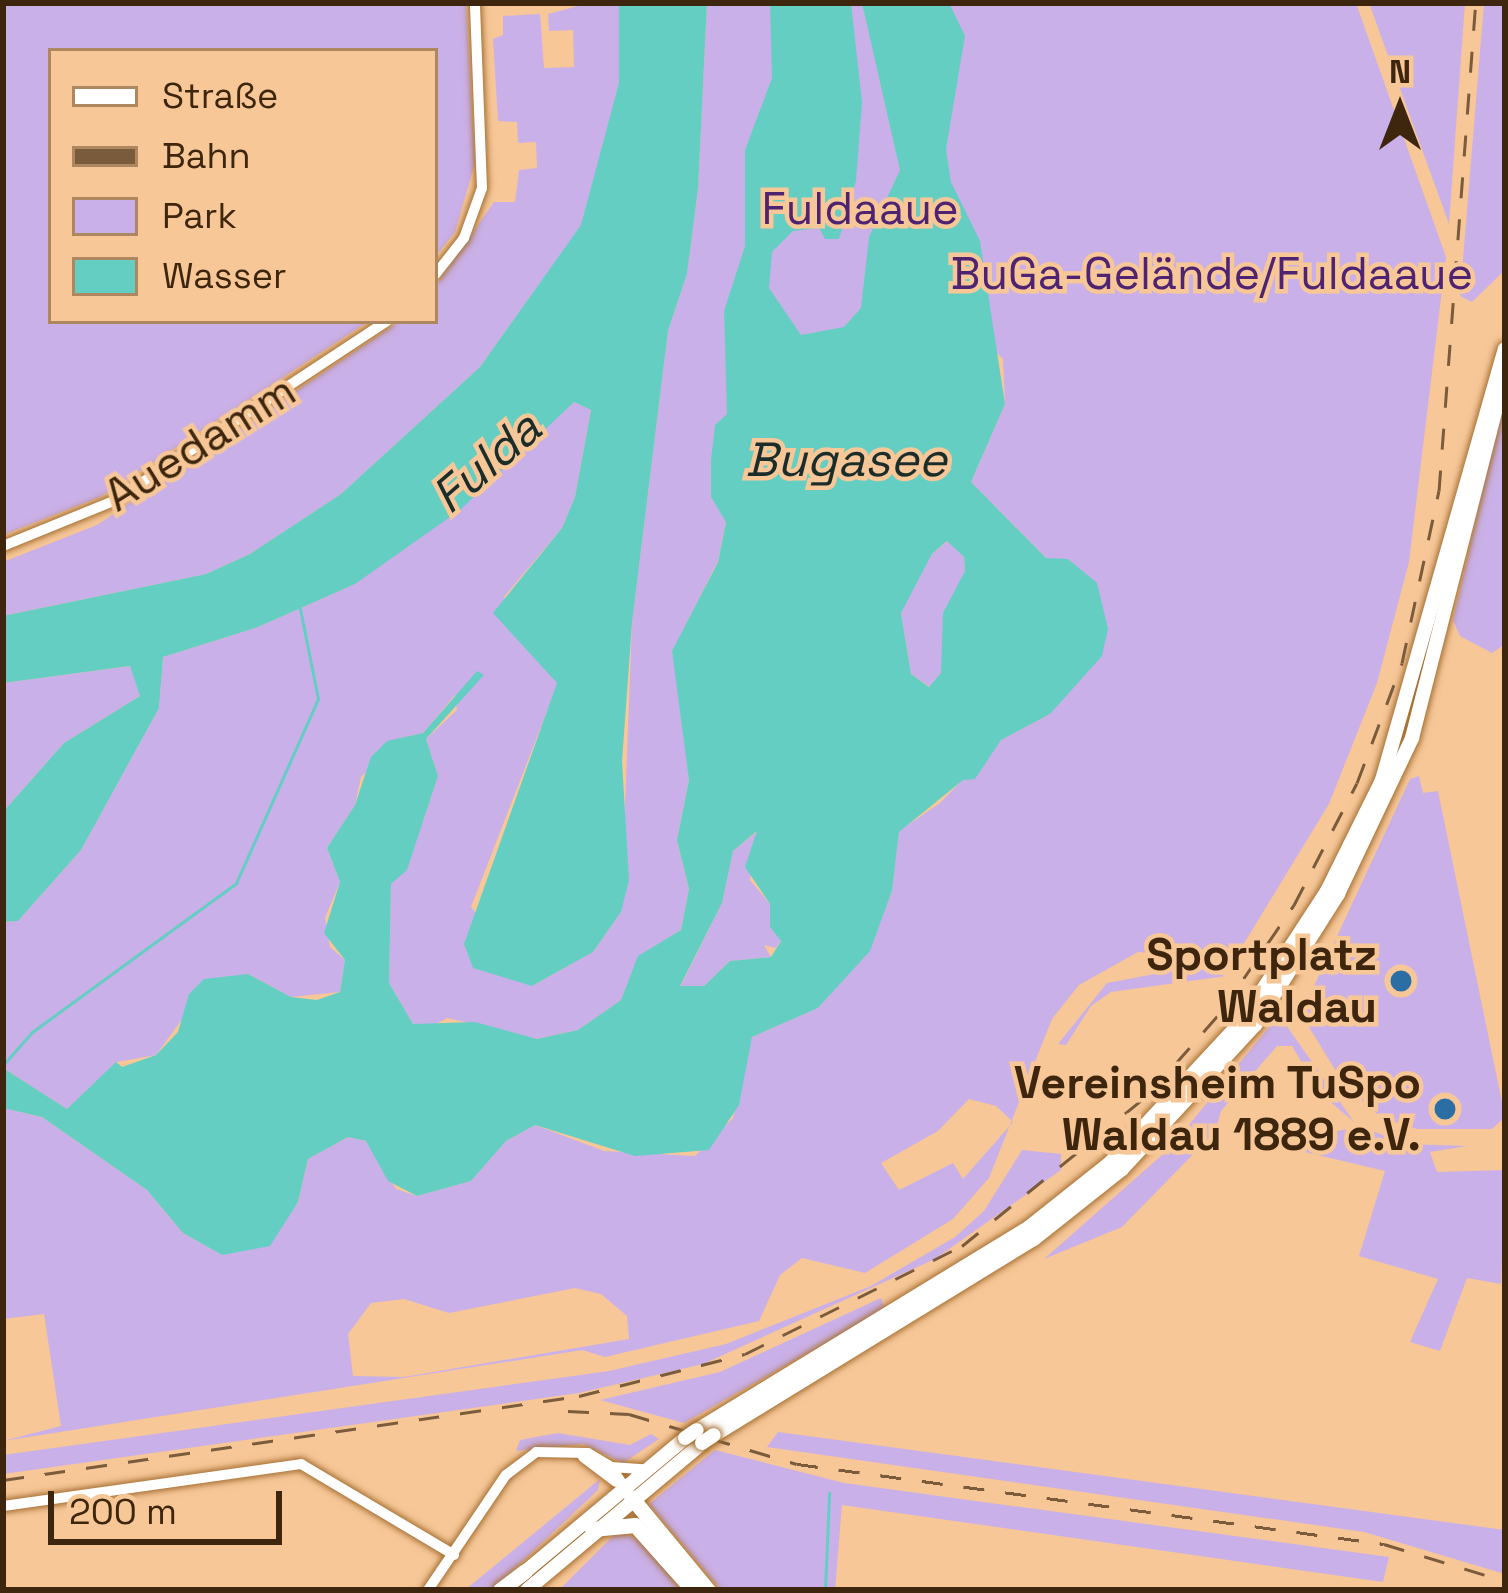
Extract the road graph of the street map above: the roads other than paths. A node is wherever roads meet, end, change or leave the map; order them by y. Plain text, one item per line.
1 (475, 3) edge
2 (438, 270) edge
3 (382, 324) edge
4 (1505, 349) edge
5 (1505, 374) edge
6 (3, 546) edge
7 (1435, 644) junction
8 (700, 1436) junction
9 (643, 1469) junction
10 (608, 1470) junction
11 (625, 1489) junction
12 (606, 1497) junction
13 (3, 1507) edge
14 (592, 1528) junction
15 (454, 1555) junction
16 (525, 1571) joint
17 (428, 1590) edge
18 (504, 1590) edge
19 (527, 1590) edge
20 (692, 1590) edge
21 (708, 1590) edge

1 - 2 street
3 - 6 street, Auedamm
4 - 7 main road
5 - 7 main road
7 - 8 main road
8 - 9 main road
8 - 11 main road
9 - 10 street
9 - 11 main road
10 - 11 street
10 - 12 street
10 - 15 street
11 - 12 main road
11 - 14 main road
11 - 21 highway
12 - 16 main road
13 - 15 street
14 - 19 main road
14 - 20 highway
15 - 17 street
16 - 18 highway

